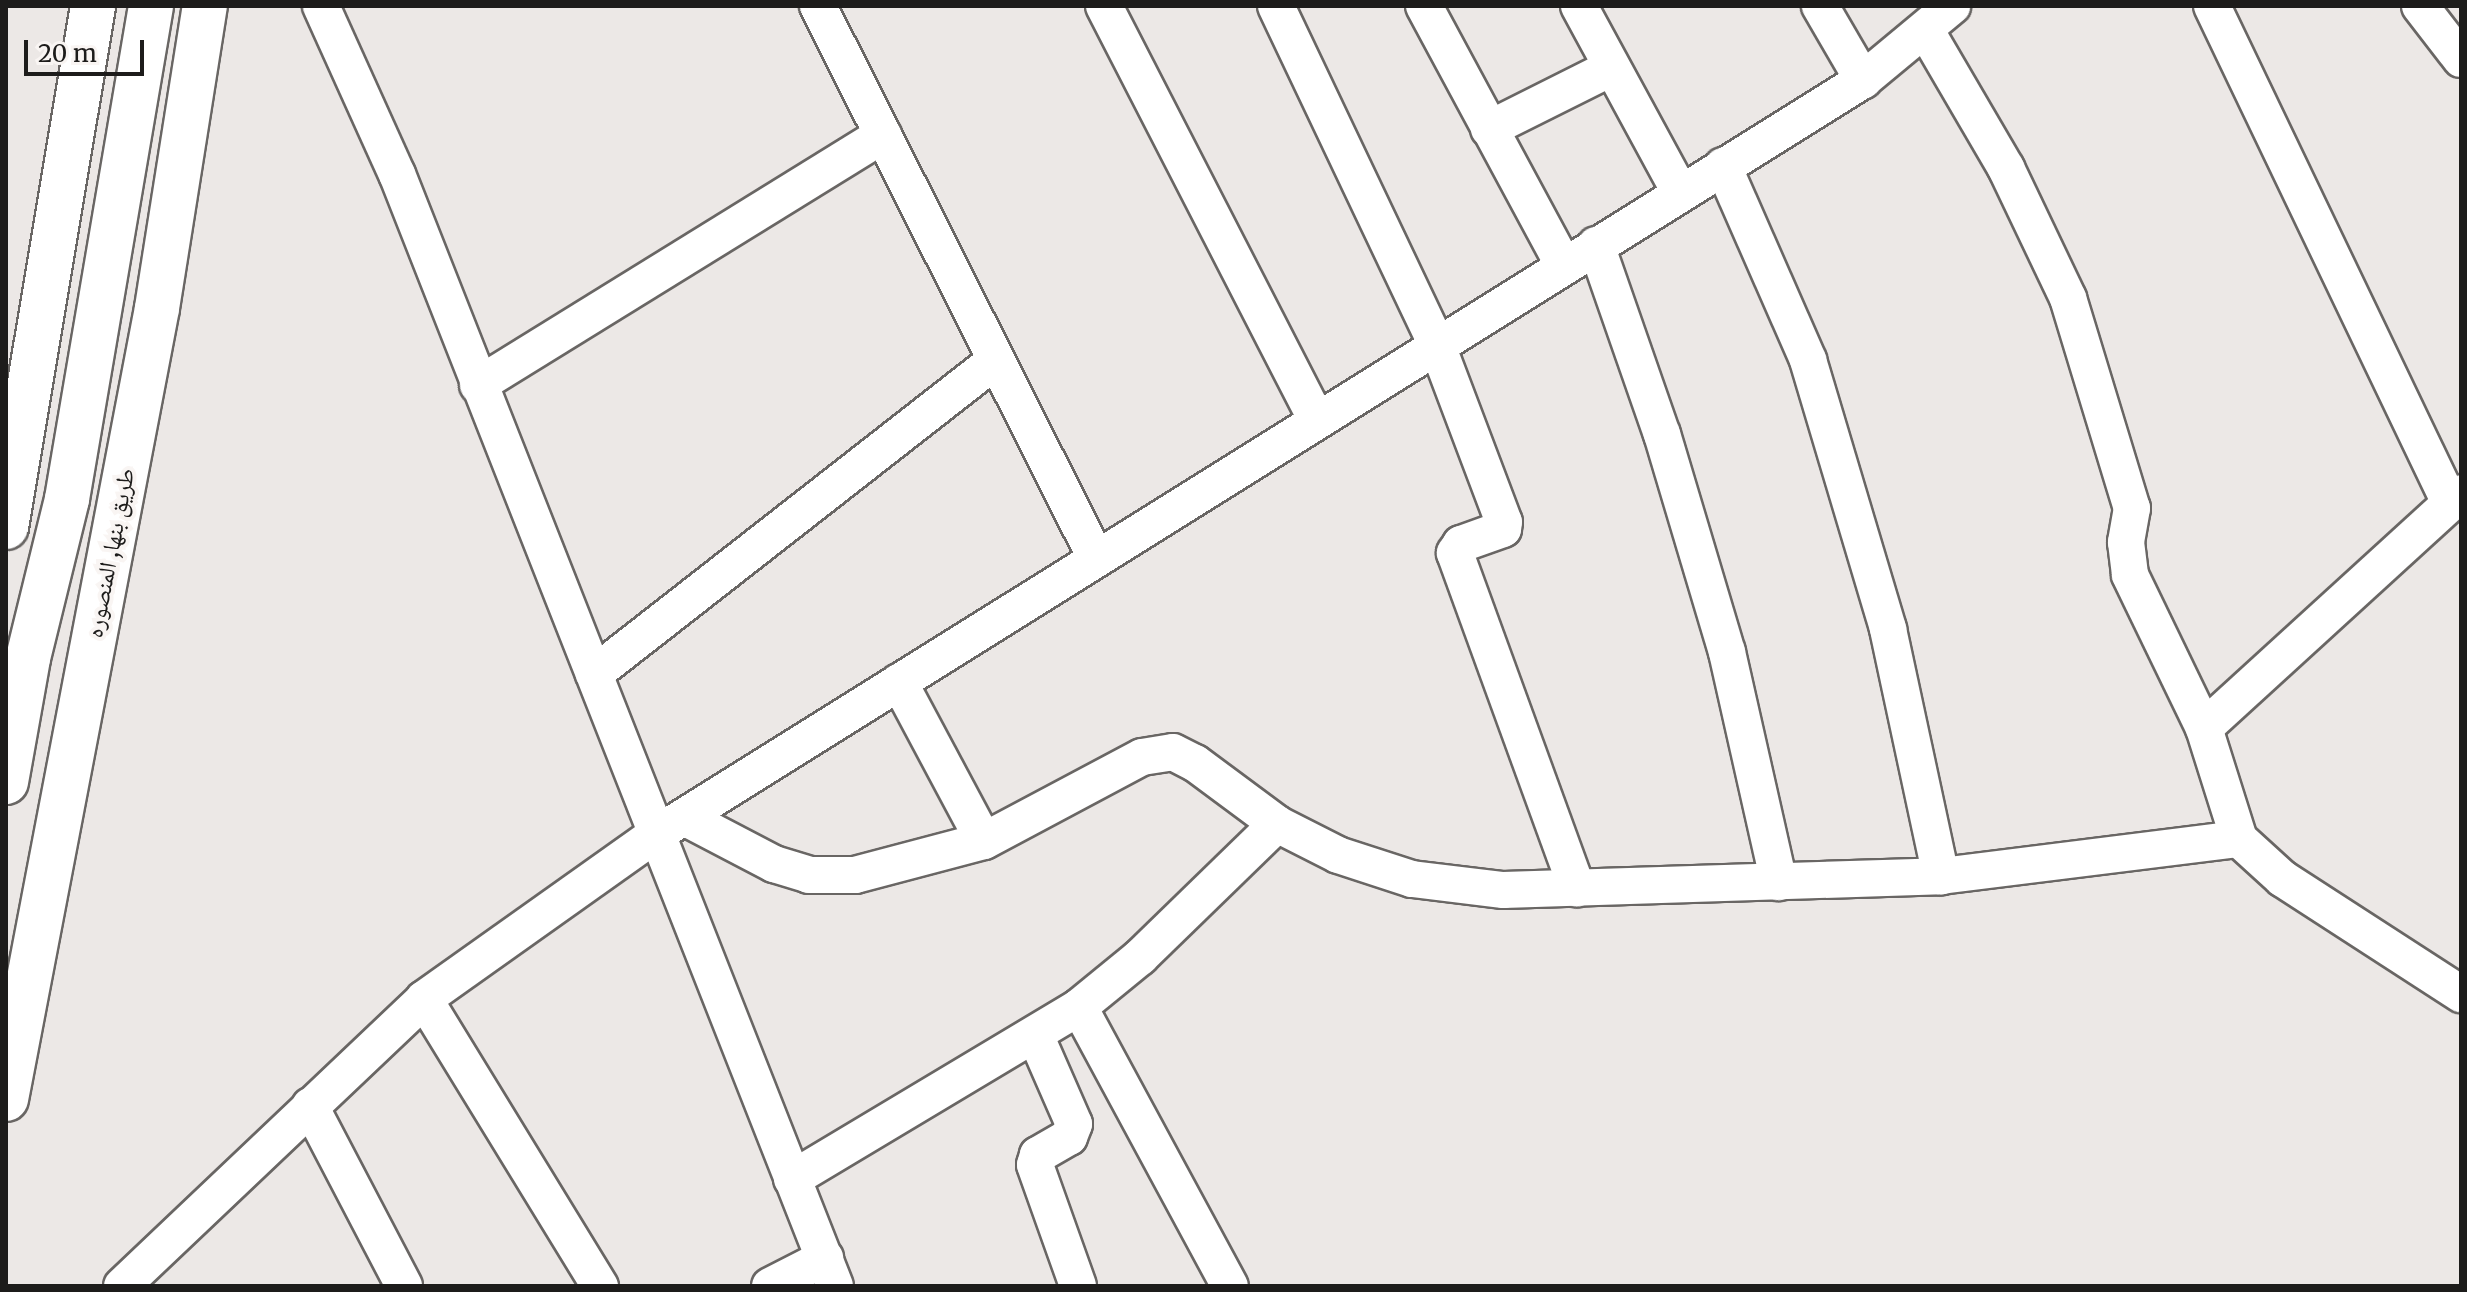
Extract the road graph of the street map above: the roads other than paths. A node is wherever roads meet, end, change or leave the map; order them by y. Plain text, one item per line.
1 (93, 6) edge
2 (151, 6) edge
3 (205, 6) edge
4 (321, 6) edge
5 (818, 6) edge
6 (1104, 6) edge
7 (1276, 6) edge
8 (1424, 6) edge
9 (1579, 6) edge
10 (1820, 6) edge
11 (1952, 6) edge
12 (2212, 6) edge
13 (2420, 6) edge
14 (1926, 31) junction
15 (2461, 59) edge
16 (1611, 68) junction
17 (1863, 80) junction
18 (1489, 129) junction
19 (883, 135) junction
20 (1723, 166) junction
21 (1680, 192) junction
22 (1596, 245) junction
23 (1564, 266) junction
24 (1437, 345) junction
25 (996, 360) junction
26 (478, 385) junction
27 (1317, 420) junction
28 (2456, 498) edge
29 (6, 527) edge
30 (1096, 558) junction
31 (594, 674) junction
32 (899, 682) junction
33 (2204, 728) junction
34 (6, 782) edge
35 (1277, 824) junction
36 (671, 825) junction
37 (2239, 839) junction
38 (984, 841) junction
39 (1941, 876) junction
40 (1779, 882) junction
41 (1577, 888) junction
42 (2461, 994) edge
43 (424, 999) junction
44 (1079, 1007) junction
45 (1036, 1037) junction
46 (6, 1099) edge
47 (310, 1106) junction
48 (792, 1179) junction
49 (830, 1272) edge
50 (122, 1286) edge
51 (404, 1286) edge
52 (600, 1286) edge
53 (770, 1286) edge
54 (1078, 1286) edge
55 (1230, 1286) edge

1 - 29 highway
2 - 34 highway
3 - 46 highway, طريق بنها, المنصوره
4 - 26 street
5 - 19 street
6 - 27 street
7 - 24 street
8 - 18 street
9 - 16 street
10 - 17 street
11 - 14 street
12 - 28 street
13 - 15 street
14 - 17 street
14 - 33 street
16 - 18 street
16 - 21 street
17 - 20 street
18 - 23 street
19 - 25 street
19 - 26 street
20 - 21 street
20 - 39 street
21 - 22 street
22 - 23 street
22 - 40 street
23 - 24 street
24 - 27 street
24 - 41 street
25 - 30 street
25 - 31 street
26 - 31 street
27 - 30 street
28 - 33 street
30 - 32 street
31 - 36 street
32 - 36 street
32 - 38 street
33 - 37 street
35 - 38 street
35 - 41 street
35 - 44 street
36 - 38 street
36 - 43 street
36 - 48 street
37 - 39 street
37 - 42 street
39 - 40 street
40 - 41 street
43 - 47 street
43 - 52 street
44 - 45 street
44 - 55 street
45 - 48 street
45 - 54 street
47 - 50 street
47 - 51 street
48 - 49 street
49 - 53 street

